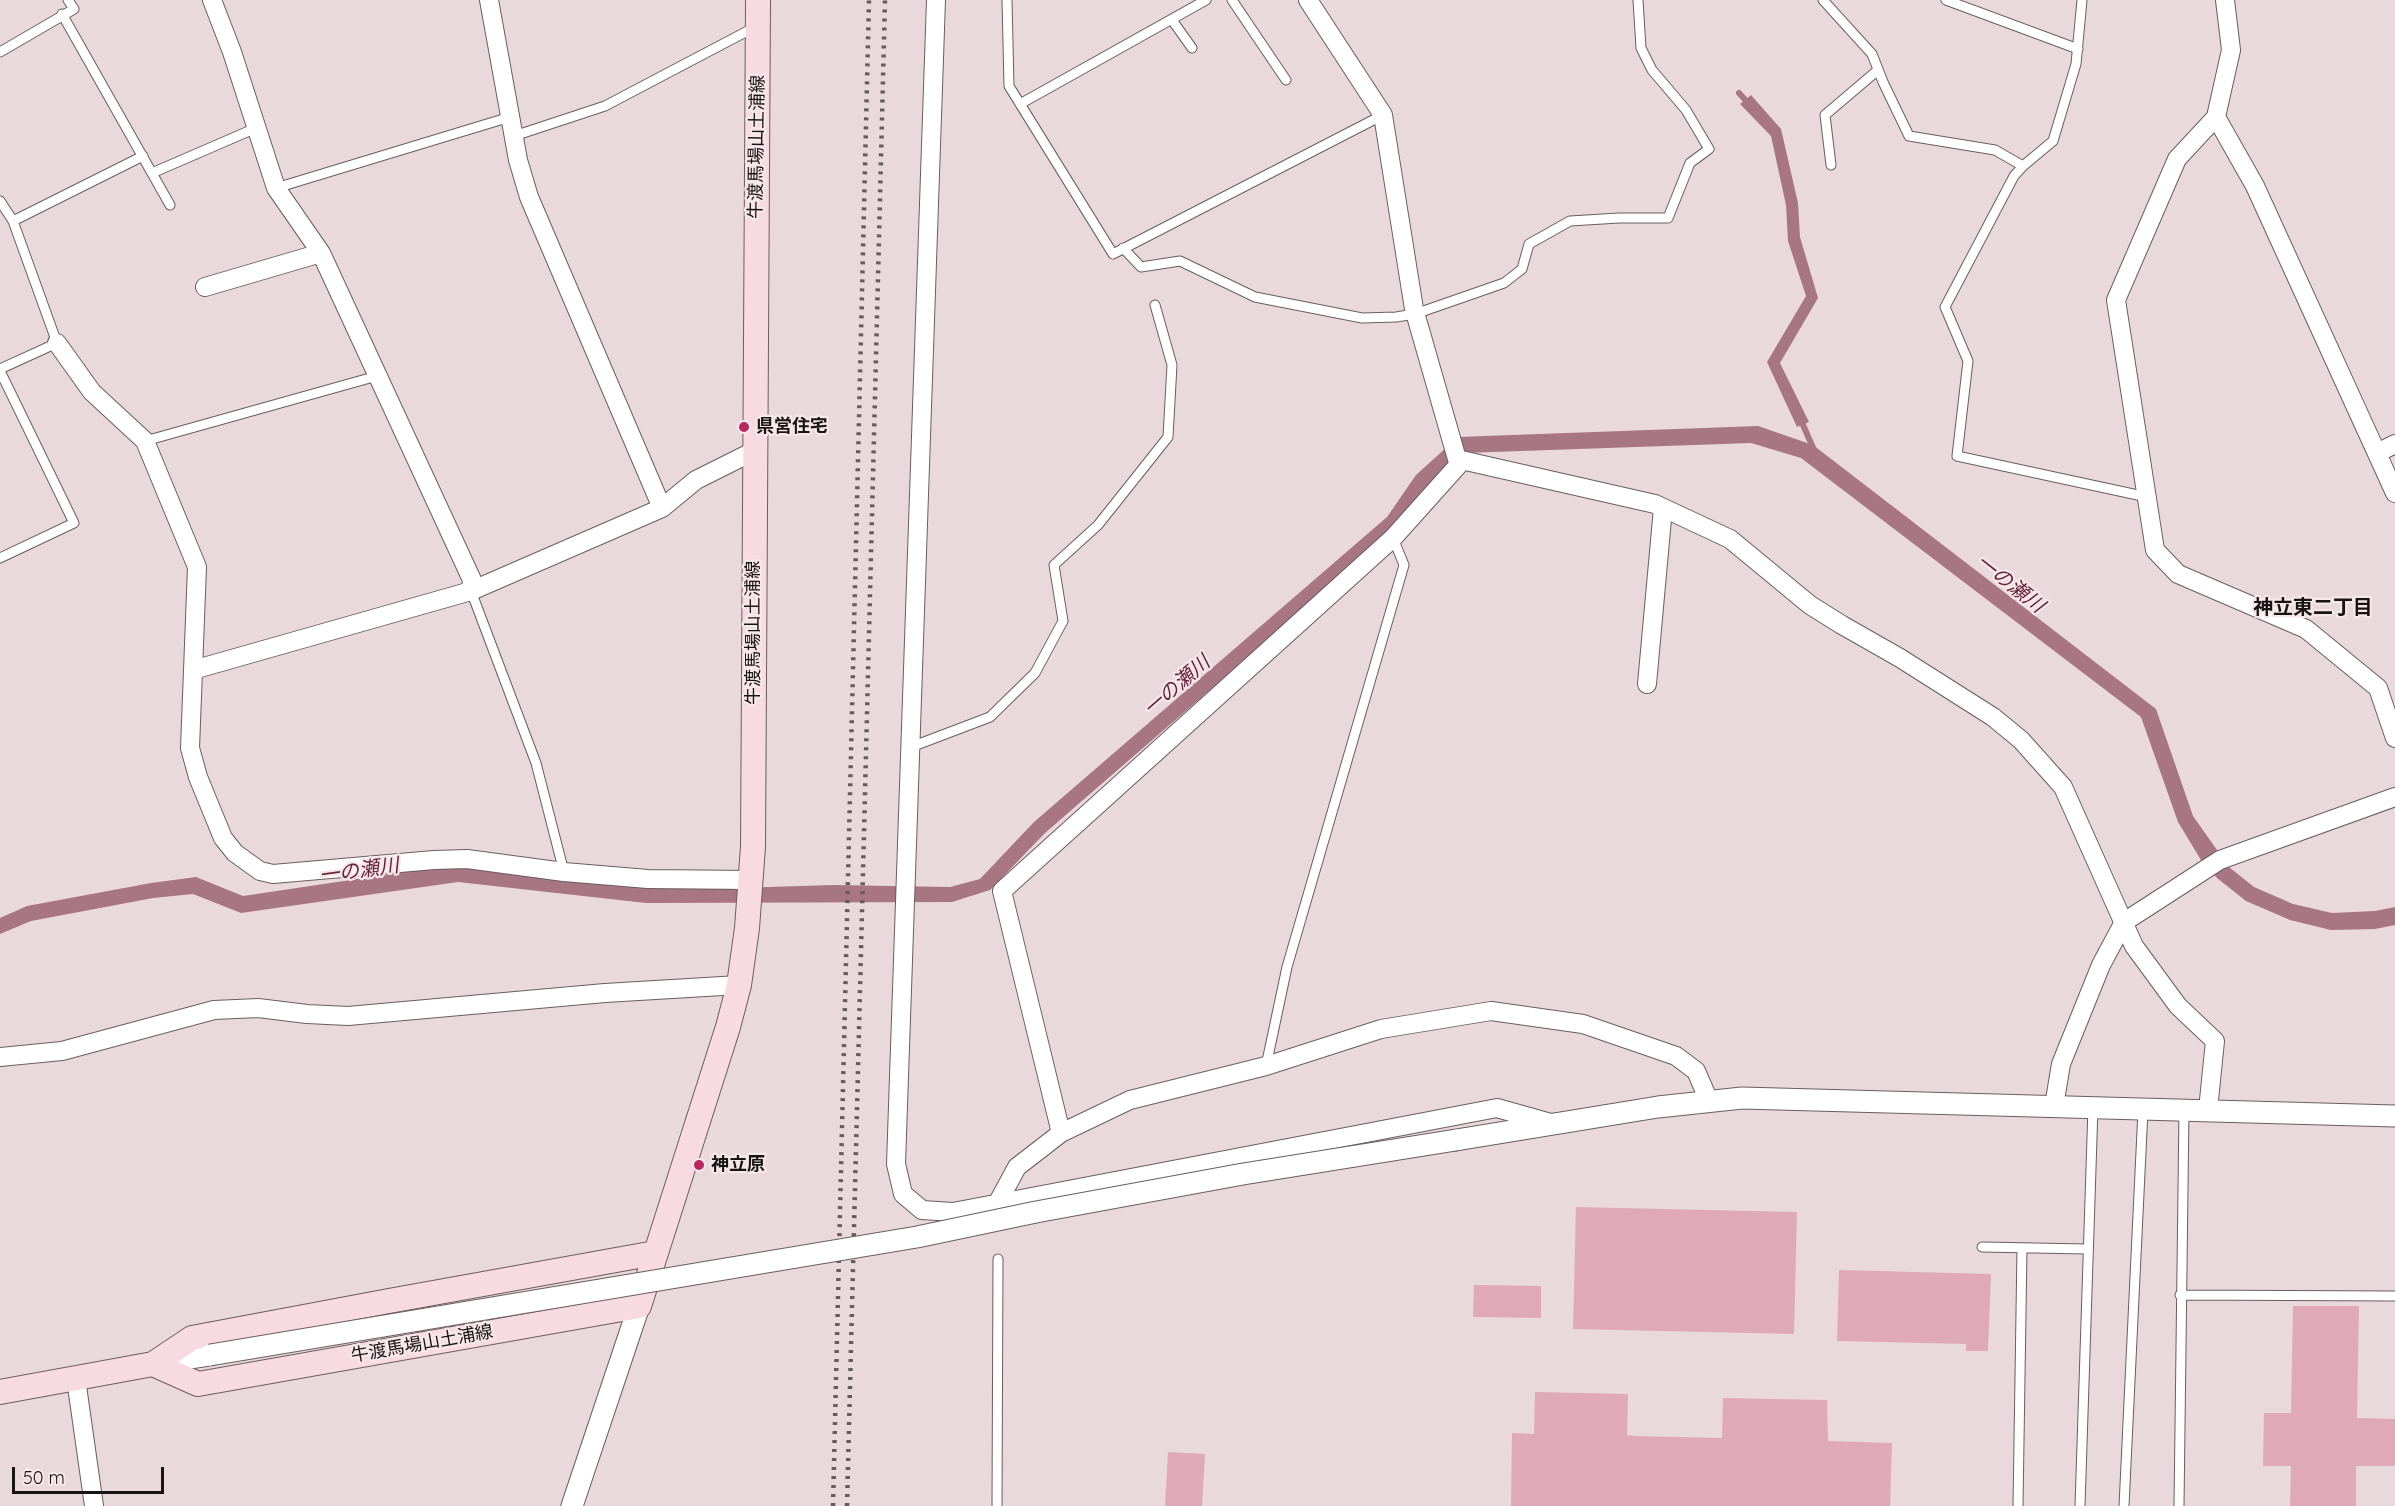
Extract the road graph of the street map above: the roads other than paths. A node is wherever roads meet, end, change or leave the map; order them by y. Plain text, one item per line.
1 (68, 0) edge
2 (212, 0) edge
3 (489, 0) edge
4 (758, 0) edge
5 (936, 0) edge
6 (1007, 0) edge
7 (1206, 0) edge
8 (1232, 0) edge
9 (1308, 0) edge
10 (1638, 0) edge
11 (1822, 0) edge
12 (1946, 0) edge
13 (2082, 0) edge
14 (2225, 0) edge
15 (62, 14) junction
16 (1172, 20) junction
17 (758, 25) junction
18 (1192, 48) dead end
19 (2078, 49) junction
20 (0, 52) edge
21 (1878, 70) junction
22 (1286, 80) dead end
23 (1020, 104) junction
24 (1383, 115) junction
25 (510, 117) junction
26 (2216, 117) junction
27 (256, 128) junction
28 (514, 136) junction
29 (143, 156) junction
30 (1831, 165) dead end
31 (2023, 166) junction
32 (152, 173) junction
33 (276, 188) junction
34 (0, 201) edge
35 (170, 205) dead end
36 (13, 221) junction
37 (1123, 248) junction
38 (321, 253) junction
39 (205, 287) dead end
40 (1155, 304) dead end
41 (1415, 314) junction
42 (57, 343) junction
43 (0, 370) edge
44 (377, 376) junction
45 (145, 441) junction
46 (2395, 444) edge
47 (754, 451) junction
48 (2377, 453) junction
49 (1462, 460) junction
50 (2395, 493) edge
51 (2147, 497) junction
52 (662, 508) junction
53 (1663, 508) junction
54 (1393, 538) junction
55 (0, 558) edge
56 (471, 591) junction
57 (193, 670) junction
58 (1647, 684) dead end
59 (2395, 738) edge
60 (910, 747) junction
61 (2395, 797) edge
62 (564, 872) junction
63 (750, 880) junction
64 (2124, 922) junction
65 (739, 984) junction
66 (0, 1057) edge
67 (1266, 1066) junction
68 (1709, 1101) junction
69 (2054, 1106) junction
70 (2093, 1107) junction
71 (2144, 1108) junction
72 (2184, 1110) junction
73 (2208, 1110) junction
74 (2395, 1116) edge
75 (1556, 1125) junction
76 (1061, 1133) junction
77 (997, 1204) junction
78 (1982, 1247) dead end
79 (2022, 1248) junction
80 (2086, 1248) junction
81 (655, 1253) junction
82 (998, 1259) dead end
83 (2181, 1295) junction
84 (2395, 1296) edge
85 (639, 1306) junction
86 (153, 1364) junction
87 (76, 1379) junction
88 (0, 1392) edge
89 (94, 1506) edge
90 (573, 1506) edge
91 (997, 1506) edge
92 (2018, 1506) edge
93 (2080, 1506) edge
94 (2124, 1506) edge
95 (2179, 1506) edge

1 - 15 lane
2 - 27 street
3 - 25 street
4 - 17 main road, 牛渡馬場山土浦線
5 - 60 street
6 - 23 lane
7 - 16 lane
8 - 22 lane
9 - 24 street
10 - 41 lane
11 - 21 lane
12 - 19 lane
13 - 19 lane
14 - 26 street
15 - 20 lane
15 - 29 lane
16 - 18 lane
16 - 23 lane
17 - 28 lane
17 - 47 main road, 牛渡馬場山土浦線
19 - 31 lane
21 - 30 lane
21 - 31 lane
23 - 37 lane
24 - 37 lane
24 - 41 street
25 - 28 street
25 - 33 lane
26 - 48 street
26 - 51 street
27 - 32 lane
27 - 33 street
28 - 52 street
29 - 32 lane
29 - 36 lane
31 - 51 lane
32 - 35 lane
33 - 38 street
34 - 36 lane
36 - 42 lane
37 - 41 lane
38 - 39 street
38 - 44 street
40 - 60 lane
41 - 49 street
42 - 43 lane
42 - 45 street
43 - 55 lane
44 - 45 lane
44 - 56 street
45 - 57 street
46 - 48 street
47 - 52 street
47 - 63 main road, 牛渡馬場山土浦線
48 - 50 street
49 - 53 street
49 - 54 street
51 - 59 street
52 - 56 street
53 - 58 street
53 - 64 street
54 - 67 lane
54 - 76 street
56 - 57 street
56 - 62 lane
57 - 62 street
60 - 77 street
61 - 64 street
62 - 63 street
63 - 65 main road, 牛渡馬場山土浦線
64 - 69 street
64 - 73 street
65 - 66 street
65 - 81 main road, 牛渡馬場山土浦線
67 - 68 street
67 - 76 street
68 - 69 street
68 - 75 street
69 - 70 street
70 - 71 street
70 - 80 lane
71 - 72 street
71 - 94 lane
72 - 73 street
72 - 83 lane
73 - 74 street
75 - 77 street
75 - 86 street, bridge
76 - 77 street
78 - 79 lane
79 - 80 lane
79 - 92 lane
80 - 93 lane
81 - 85 main road, 牛渡馬場山土浦線
81 - 86 main road
82 - 91 lane
83 - 84 lane
83 - 95 lane
85 - 86 main road, 牛渡馬場山土浦線
85 - 90 street
86 - 87 main road
87 - 88 main road
87 - 89 street

